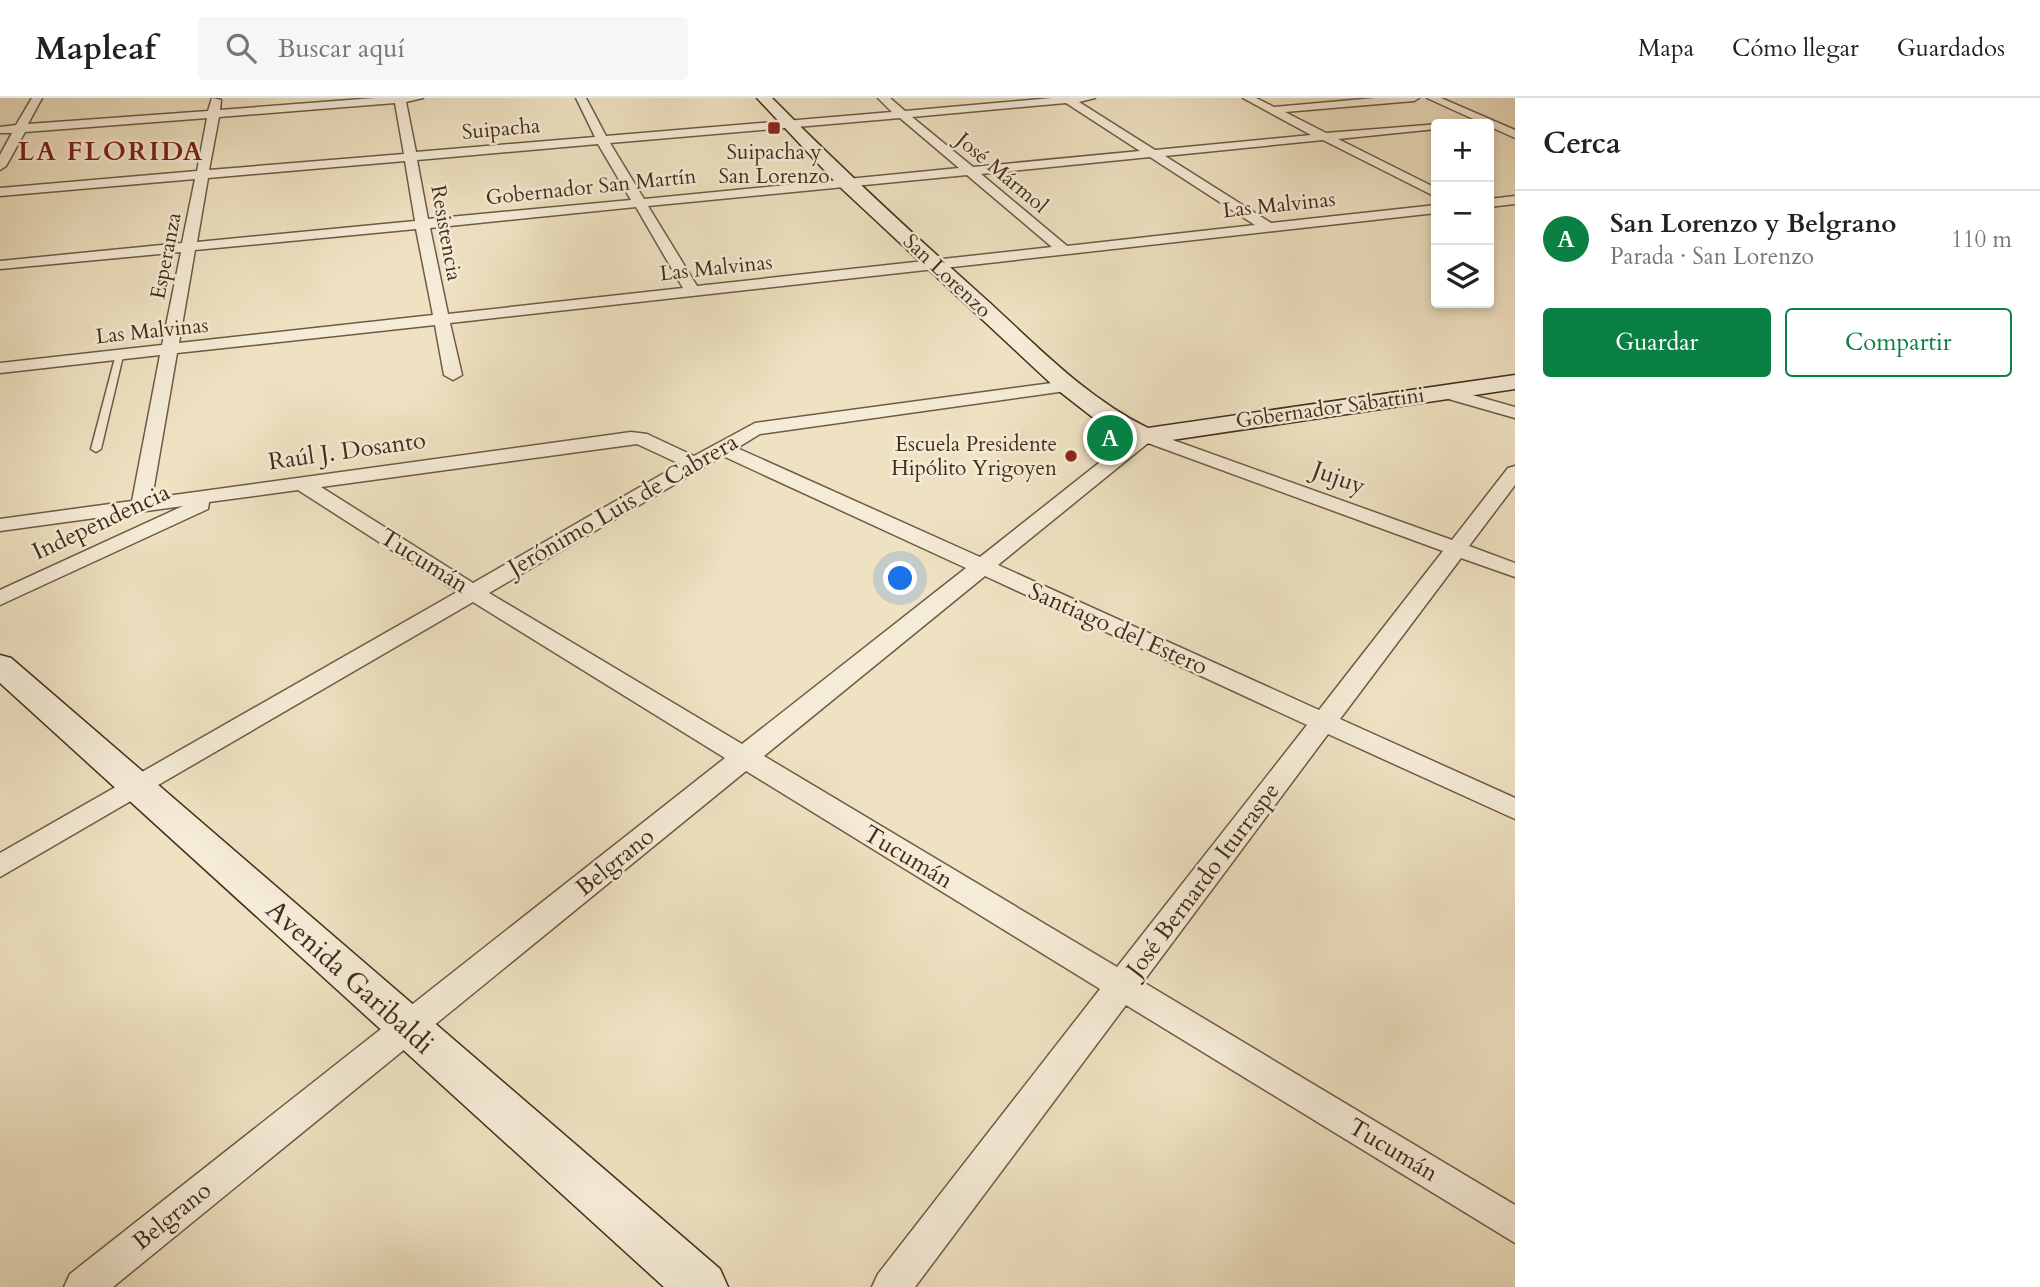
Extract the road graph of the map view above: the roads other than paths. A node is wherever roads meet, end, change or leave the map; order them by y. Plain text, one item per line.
1 (37, 98) edge
2 (418, 98) edge
3 (581, 98) edge
4 (764, 98) edge
5 (883, 98) edge
6 (1090, 98) edge
7 (1248, 98) edge
8 (1414, 98) edge
9 (1432, 98) edge
10 (400, 99) edge
11 (1066, 99) edge
12 (215, 106) edge
13 (1272, 110) junction
14 (902, 114) junction
15 (1515, 118) edge
16 (1481, 119) edge
17 (1494, 120) edge
18 (789, 124) junction
19 (1494, 125) edge
20 (1431, 126) edge
21 (20, 128) junction
22 (0, 130) edge
23 (1515, 134) edge
24 (1326, 137) junction
25 (602, 140) junction
26 (1150, 154) junction
27 (412, 156) junction
28 (0, 166) edge
29 (971, 171) junction
30 (203, 174) junction
31 (846, 183) junction
32 (1431, 190) edge
33 (0, 192) edge
34 (1515, 200) edge
35 (1494, 202) edge
36 (643, 203) junction
37 (1431, 210) edge
38 (422, 224) junction
39 (1268, 227) junction
40 (190, 247) junction
41 (1065, 250) junction
42 (1008, 256) junction
43 (934, 264) junction
44 (0, 265) edge
45 (693, 292) junction
46 (970, 297) junction
47 (441, 320) junction
48 (169, 350) junction
49 (119, 356) junction
50 (0, 368) edge
51 (453, 375) dead end
52 (1515, 382) edge
53 (1067, 386) junction
54 (1444, 392) junction
55 (1515, 414) edge
56 (1145, 436) junction
57 (722, 448) junction
58 (96, 449) dead end
59 (695, 464) junction
60 (1515, 472) edge
61 (303, 484) junction
62 (224, 494) junction
63 (141, 505) junction
64 (0, 526) edge
65 (1456, 549) junction
66 (983, 567) junction
67 (1515, 570) edge
68 (472, 592) junction
69 (0, 598) edge
70 (0, 665) edge
71 (1324, 722) junction
72 (745, 758) junction
73 (138, 788) junction
74 (1515, 808) edge
75 (0, 866) edge
76 (1122, 986) junction
77 (407, 1028) junction
78 (1515, 1225) edge
79 (83, 1287) edge
80 (702, 1287) edge
81 (891, 1287) edge

1 - 21 street
2 - 10 street
3 - 25 street
4 - 18 main road, San Lorenzo
5 - 14 street, José Mármol
6 - 11 street, Suipacha
7 - 13 street
8 - 13 street
9 - 16 street
10 - 12 street
10 - 27 street, Resistencia
11 - 14 street, Suipacha
11 - 26 street
12 - 21 street
12 - 30 street, Esperanza
13 - 24 street
14 - 18 street, Suipacha
14 - 29 street, José Mármol
15 - 17 street
18 - 25 street, Suipacha
18 - 31 main road, San Lorenzo
19 - 23 street
20 - 24 street, Gobernador San Martín
21 - 22 street
21 - 28 street
24 - 26 street, Gobernador San Martín
24 - 32 street
25 - 27 street, Suipacha
25 - 36 street
26 - 29 street, Gobernador San Martín
26 - 39 street
27 - 30 street, Suipacha
27 - 38 street, Resistencia
29 - 31 street, Gobernador San Martín
29 - 41 street, José Mármol
30 - 33 street, Suipacha
30 - 40 street, Esperanza
31 - 36 street, Gobernador San Martín
31 - 43 main road, San Lorenzo
34 - 35 street
36 - 38 street, Gobernador San Martín
36 - 45 street
37 - 39 street, Las Malvinas
38 - 40 street, Gobernador San Martín
38 - 47 street, Resistencia
39 - 41 street, Las Malvinas
40 - 44 street, Gobernador San Martín
40 - 48 street, Esperanza
41 - 42 street, Las Malvinas
42 - 43 street, Las Malvinas
42 - 46 street
43 - 45 street, Las Malvinas
43 - 46 main road, San Lorenzo
45 - 47 street, Las Malvinas
46 - 53 main road, San Lorenzo
47 - 48 street, Las Malvinas
47 - 51 street, Resistencia
48 - 49 street, Las Malvinas
48 - 63 street, Esperanza
49 - 50 street, Las Malvinas
49 - 58 lane
52 - 54 main road, Gobernador Sabattini
53 - 56 main road, San Lorenzo
53 - 57 street, Jerónimo Luis de Cabrera
54 - 55 street
54 - 56 main road, Gobernador Sabattini
56 - 65 street, Jujuy
56 - 66 street, Belgrano
57 - 59 street, Jerónimo Luis de Cabrera
57 - 66 street, Santiago del Estero
59 - 61 street, Raúl J. Dosanto
59 - 68 street, Jerónimo Luis de Cabrera
60 - 65 street, José Bernardo Iturraspe
61 - 62 street, Raúl J. Dosanto
61 - 68 street, Tucumán
62 - 63 street, Raúl J. Dosanto
62 - 69 street, Independencia
63 - 64 street, Raúl J. Dosanto
65 - 67 street, Jujuy
65 - 71 street, José Bernardo Iturraspe
66 - 71 street, Santiago del Estero
66 - 72 street, Belgrano
68 - 72 street, Tucumán
68 - 73 street, Jerónimo Luis de Cabrera
70 - 73 main road, Avenida Garibaldi
71 - 74 street, Santiago del Estero
71 - 76 street, José Bernardo Iturraspe
72 - 76 street, Tucumán
72 - 77 street, Belgrano
73 - 75 street, Jerónimo Luis de Cabrera
73 - 77 main road, Avenida Garibaldi
76 - 78 street, Tucumán
76 - 81 street, José Bernardo Iturraspe
77 - 79 street, Belgrano
77 - 80 main road, Avenida Garibaldi

